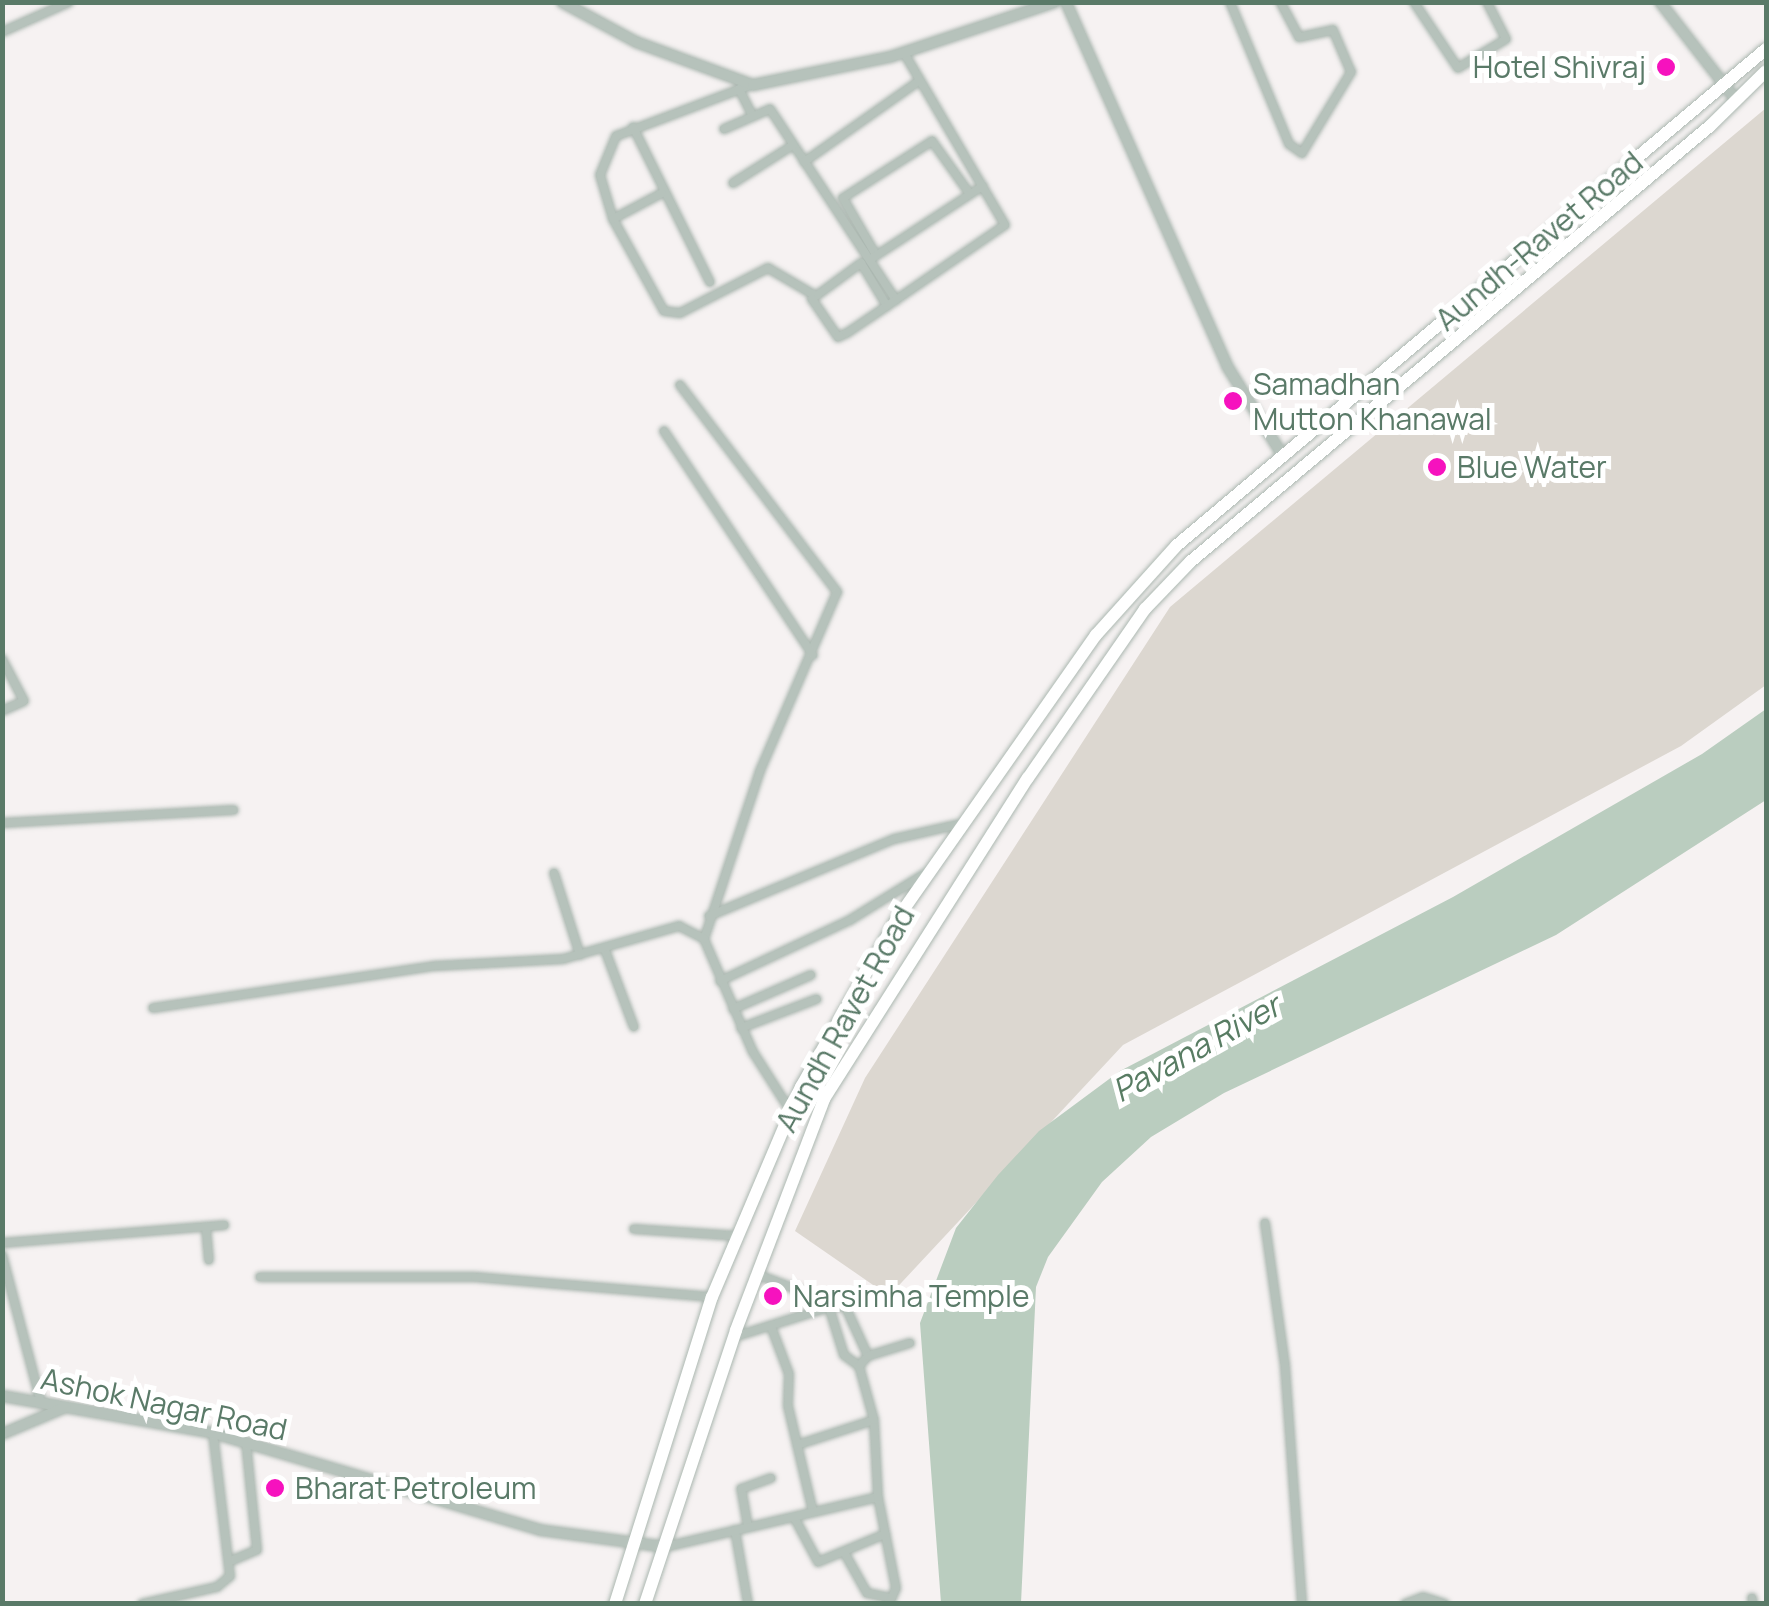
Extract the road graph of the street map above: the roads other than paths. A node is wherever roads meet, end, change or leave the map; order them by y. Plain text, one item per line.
1 (70, 2) edge
2 (562, 2) edge
3 (1055, 2) edge
4 (1066, 2) edge
5 (1230, 2) edge
6 (1280, 2) edge
7 (1487, 2) edge
8 (1660, 2) edge
9 (1417, 4) edge
10 (2, 32) edge
11 (1766, 48) edge
12 (904, 54) junction
13 (1766, 71) edge
14 (920, 80) junction
15 (753, 84) junction
16 (1724, 84) junction
17 (739, 90) junction
18 (1736, 100) junction
19 (752, 114) junction
20 (632, 127) junction
21 (724, 129) dead end
22 (793, 145) junction
23 (804, 162) junction
24 (732, 182) dead end
25 (983, 186) junction
26 (662, 194) junction
27 (970, 194) junction
28 (613, 219) junction
29 (873, 257) junction
30 (710, 282) dead end
31 (814, 295) junction
32 (892, 303) junction
33 (680, 385) dead end
34 (664, 430) dead end
35 (1283, 456) junction
36 (1128, 596) joint
37 (1145, 610) joint
38 (813, 655) junction
39 (2, 659) edge
40 (2, 711) edge
41 (234, 810) dead end
42 (2, 823) edge
43 (960, 824) junction
44 (930, 870) junction
45 (554, 873) dead end
46 (709, 916) junction
47 (704, 939) junction
48 (605, 950) junction
49 (580, 955) junction
50 (811, 974) dead end
51 (720, 981) junction
52 (817, 999) dead end
53 (153, 1008) dead end
54 (732, 1008) junction
55 (634, 1026) dead end
56 (740, 1028) junction
57 (790, 1110) junction
58 (1265, 1224) dead end
59 (224, 1225) dead end
60 (206, 1226) junction
61 (634, 1229) dead end
62 (738, 1236) junction
63 (2, 1243) edge
64 (2, 1256) edge
65 (209, 1260) dead end
66 (756, 1274) junction
67 (260, 1277) dead end
68 (712, 1297) junction
69 (829, 1307) junction
70 (772, 1330) junction
71 (734, 1337) junction
72 (910, 1343) dead end
73 (868, 1356) junction
74 (859, 1366) junction
75 (2, 1396) edge
76 (41, 1402) junction
77 (66, 1407) junction
78 (874, 1420) junction
79 (213, 1433) junction
80 (2, 1434) edge
81 (246, 1442) junction
82 (796, 1444) junction
83 (771, 1478) dead end
84 (878, 1497) junction
85 (812, 1512) junction
86 (794, 1516) junction
87 (748, 1527) junction
88 (735, 1530) junction
89 (885, 1534) junction
90 (638, 1542) junction
91 (664, 1547) junction
92 (844, 1552) junction
93 (233, 1560) junction
94 (890, 1601) edge
95 (142, 1604) edge
96 (616, 1604) edge
97 (645, 1604) edge
98 (748, 1604) edge
99 (1302, 1604) edge
100 (1405, 1604) edge
101 (1445, 1604) edge

1 - 10 street
2 - 15 street
3 - 12 street
4 - 35 street
5 - 6 street
7 - 9 street
8 - 16 street
11 - 16 main road, Aundh-Ravet Road
12 - 14 street
12 - 15 street
13 - 18 main road, Aundh-Ravet Road
14 - 23 street
14 - 25 street
15 - 17 street
16 - 18 street
16 - 35 main road, Aundh-Ravet Road
17 - 19 street
17 - 20 street
18 - 37 main road, Aundh-Ravet Road
19 - 21 street
19 - 22 street
20 - 26 street
20 - 28 street
22 - 23 street
22 - 24 street
23 - 29 street
25 - 27 street
25 - 32 street
26 - 28 street
26 - 30 street
27 - 29 street
27 - 29 street
28 - 31 street
29 - 32 street
31 - 32 street
31 - 32 street
33 - 38 street
34 - 38 street
35 - 36 main road, Aundh-Ravet Road
36 - 43 main road, Aundh Ravet Road
37 - 66 main road, Aundh Ravet Road
38 - 46 street
39 - 40 street
41 - 42 street
43 - 44 main road, Aundh Ravet Road
43 - 46 street
44 - 51 street
44 - 57 main road, Aundh Ravet Road
45 - 49 street
46 - 47 street
47 - 48 street
47 - 51 street
48 - 49 street
48 - 55 street
49 - 53 street
50 - 54 street
51 - 54 street
52 - 56 street
54 - 56 street
56 - 57 street
57 - 62 main road, Aundh Ravet Road
58 - 99 street
59 - 60 street
60 - 63 street
60 - 65 street
61 - 62 street
62 - 68 main road, Aundh Ravet Road
64 - 76 street
66 - 69 street
66 - 71 main road, Aundh Ravet Road
67 - 68 street
68 - 90 main road, Aundh Ravet Road
69 - 70 street
69 - 73 street
69 - 74 street
70 - 71 street
70 - 82 street
71 - 91 main road, Aundh Ravet Road
72 - 73 street
73 - 74 street
74 - 78 street
75 - 76 street, Ashok Nagar Road
76 - 77 street, Ashok Nagar Road
77 - 79 street, Ashok Nagar Road
77 - 80 street
78 - 82 street
78 - 84 street
79 - 81 street, Ashok Nagar Road
79 - 93 street
81 - 90 street, Ashok Nagar Road
81 - 93 street
82 - 85 street
83 - 87 street
84 - 85 street
84 - 89 street
85 - 86 street
86 - 87 street
86 - 92 street
87 - 88 street
88 - 91 street
88 - 98 street
89 - 92 street
89 - 94 street
90 - 91 street, Ashok Nagar Road
90 - 96 main road, Aundh Ravet Road
91 - 97 main road, Aundh Ravet Road
92 - 94 street
93 - 95 street
100 - 101 street

